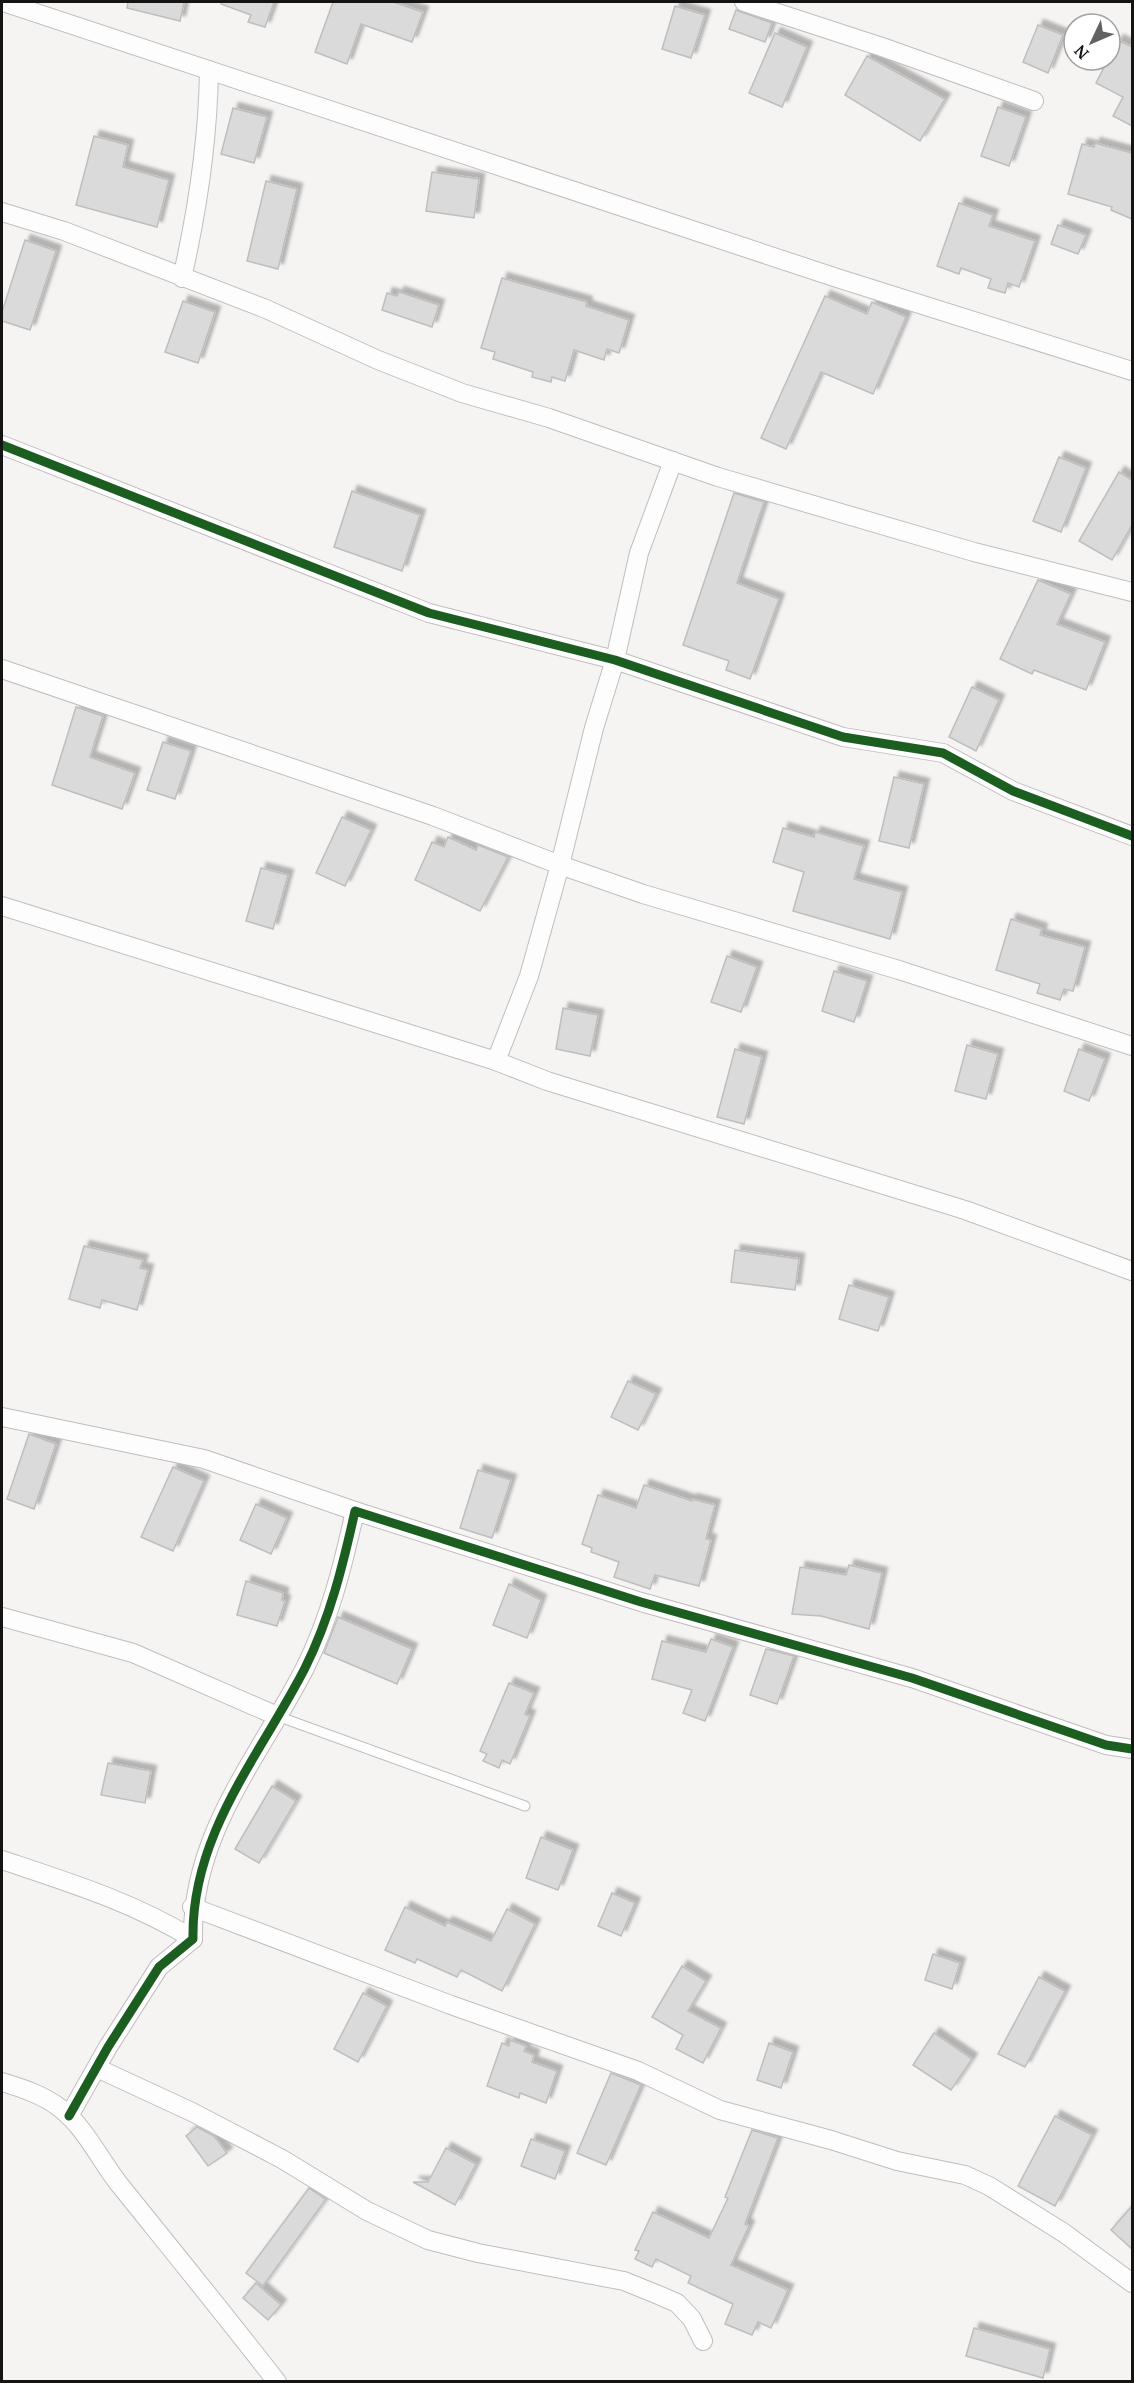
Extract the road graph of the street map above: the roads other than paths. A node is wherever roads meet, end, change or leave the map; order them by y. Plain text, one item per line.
1 (3, 2) edge
2 (744, 2) edge
3 (209, 70) junction
4 (1034, 101) dead end
5 (2, 212) edge
6 (182, 278) junction
7 (1132, 371) edge
8 (2, 445) edge
9 (673, 461) junction
10 (1132, 592) edge
11 (615, 660) junction
12 (2, 669) edge
13 (1132, 836) edge
14 (560, 865) junction
15 (2, 906) edge
16 (1132, 1046) edge
17 (496, 1061) junction
18 (1132, 1271) edge
19 (2, 1417) edge
20 (355, 1511) junction
21 (2, 1617) edge
22 (277, 1716) junction
23 (1132, 1749) edge
24 (525, 1806) dead end
25 (2, 1860) edge
26 (192, 1907) junction
27 (193, 1939) junction
28 (97, 2068) junction
29 (2, 2082) edge
30 (69, 2116) junction
31 (1132, 2283) edge
32 (703, 2341) dead end
33 (277, 2382) edge

1 - 3 street
2 - 4 street
3 - 6 street
3 - 7 street
5 - 6 street
6 - 9 street
8 - 11 street
9 - 10 street
9 - 11 street
11 - 13 street
11 - 14 street
12 - 14 street
14 - 16 street
14 - 17 street
15 - 17 street
17 - 18 street
19 - 20 street
20 - 22 street
20 - 23 street
21 - 22 street
22 - 24 lane
22 - 26 street
25 - 27 street
26 - 27 street
26 - 31 street
27 - 28 street
28 - 30 street
28 - 32 street
29 - 30 street
30 - 33 street

